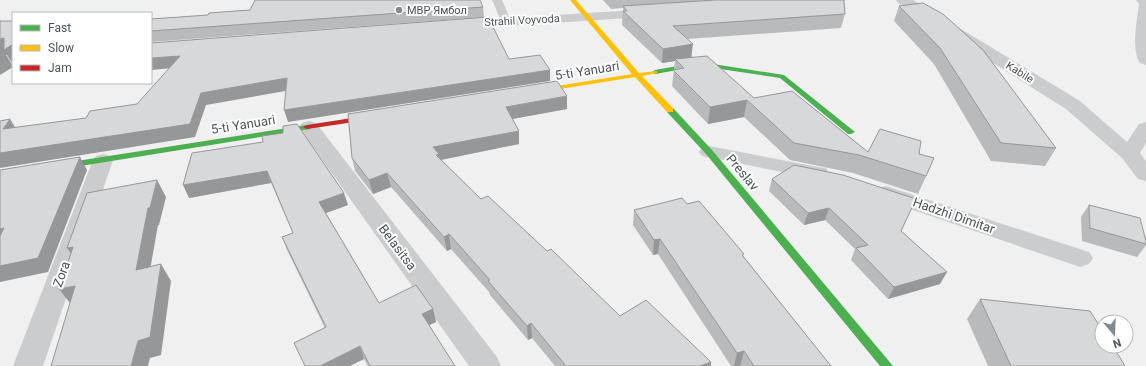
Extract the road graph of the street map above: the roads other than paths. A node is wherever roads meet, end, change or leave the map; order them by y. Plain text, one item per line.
1 (497, 0) edge
2 (573, 0) edge
3 (903, 0) edge
4 (1142, 0) edge
5 (1146, 3) edge
6 (664, 12) edge
7 (587, 17) junction
8 (506, 21) junction
9 (443, 26) edge
10 (12, 60) edge
11 (1146, 60) edge
12 (0, 62) edge
13 (637, 75) junction
14 (520, 94) edge
15 (387, 115) edge
16 (309, 127) junction
17 (1146, 128) edge
18 (851, 132) dead end
19 (709, 152) junction
20 (1129, 154) junction
21 (103, 160) junction
22 (1146, 174) edge
23 (0, 176) edge
24 (837, 177) edge
25 (866, 186) edge
26 (1080, 258) dead end
27 (28, 366) edge
28 (486, 366) edge
29 (887, 366) edge

1 - 8 lane
2 - 7 street, Preslav
3 - 20 street, Kabile
4 - 5 street
5 - 11 street
6 - 7 street, Strahil Voyvoda
7 - 8 street, Strahil Voyvoda
7 - 13 street, Preslav
8 - 9 street, Strahil Voyvoda
10 - 12 street
13 - 14 street, 5-ti Yanuari
13 - 18 street, 5-ti Yanuari
13 - 19 street, Preslav
15 - 16 street, 5-ti Yanuari
16 - 21 street, 5-ti Yanuari
16 - 28 street, Belasitsa
17 - 20 street
19 - 24 street
19 - 29 street, Preslav
20 - 22 street, Kabile
21 - 23 street, 5-ti Yanuari
21 - 27 street, Zora
25 - 26 street, Hadzhi Dimitar

